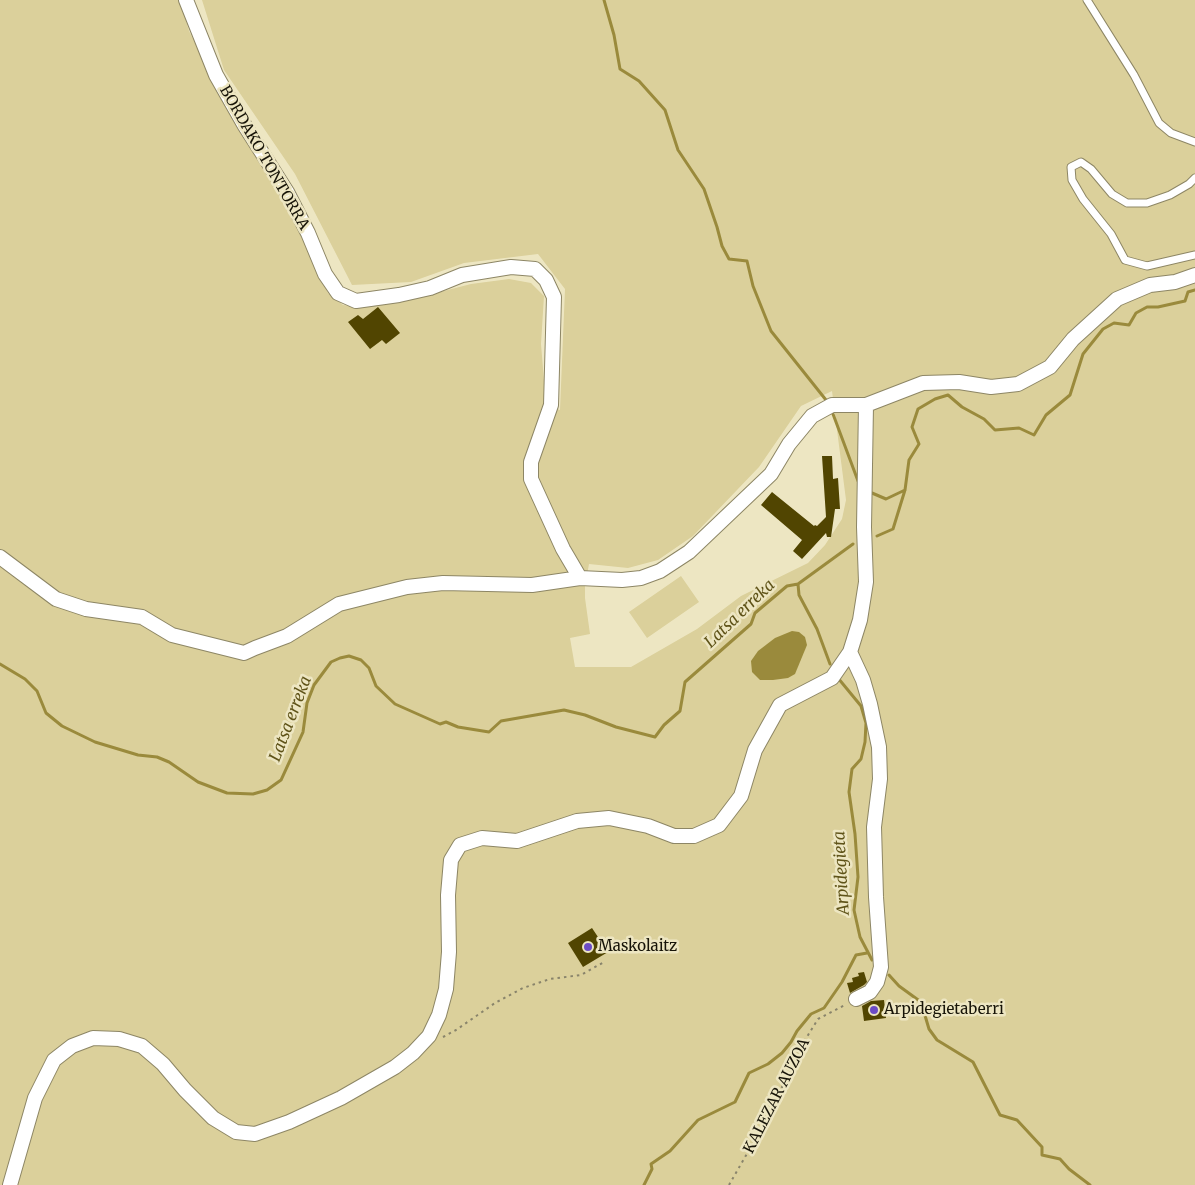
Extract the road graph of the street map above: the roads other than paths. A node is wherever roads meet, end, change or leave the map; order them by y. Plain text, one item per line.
1 (186, 0) edge
2 (1087, 0) edge
3 (1195, 142) edge
4 (1195, 178) edge
5 (1195, 255) edge
6 (1195, 275) edge
7 (866, 405) junction
8 (0, 558) edge
9 (580, 578) junction
10 (850, 652) junction
11 (856, 999) road end
12 (10, 1185) edge

1 - 9 street, BORDAKO TONTORRA
2 - 3 lane
4 - 5 lane
6 - 7 street
7 - 9 street
7 - 10 street
8 - 9 street
10 - 11 street
10 - 12 street

